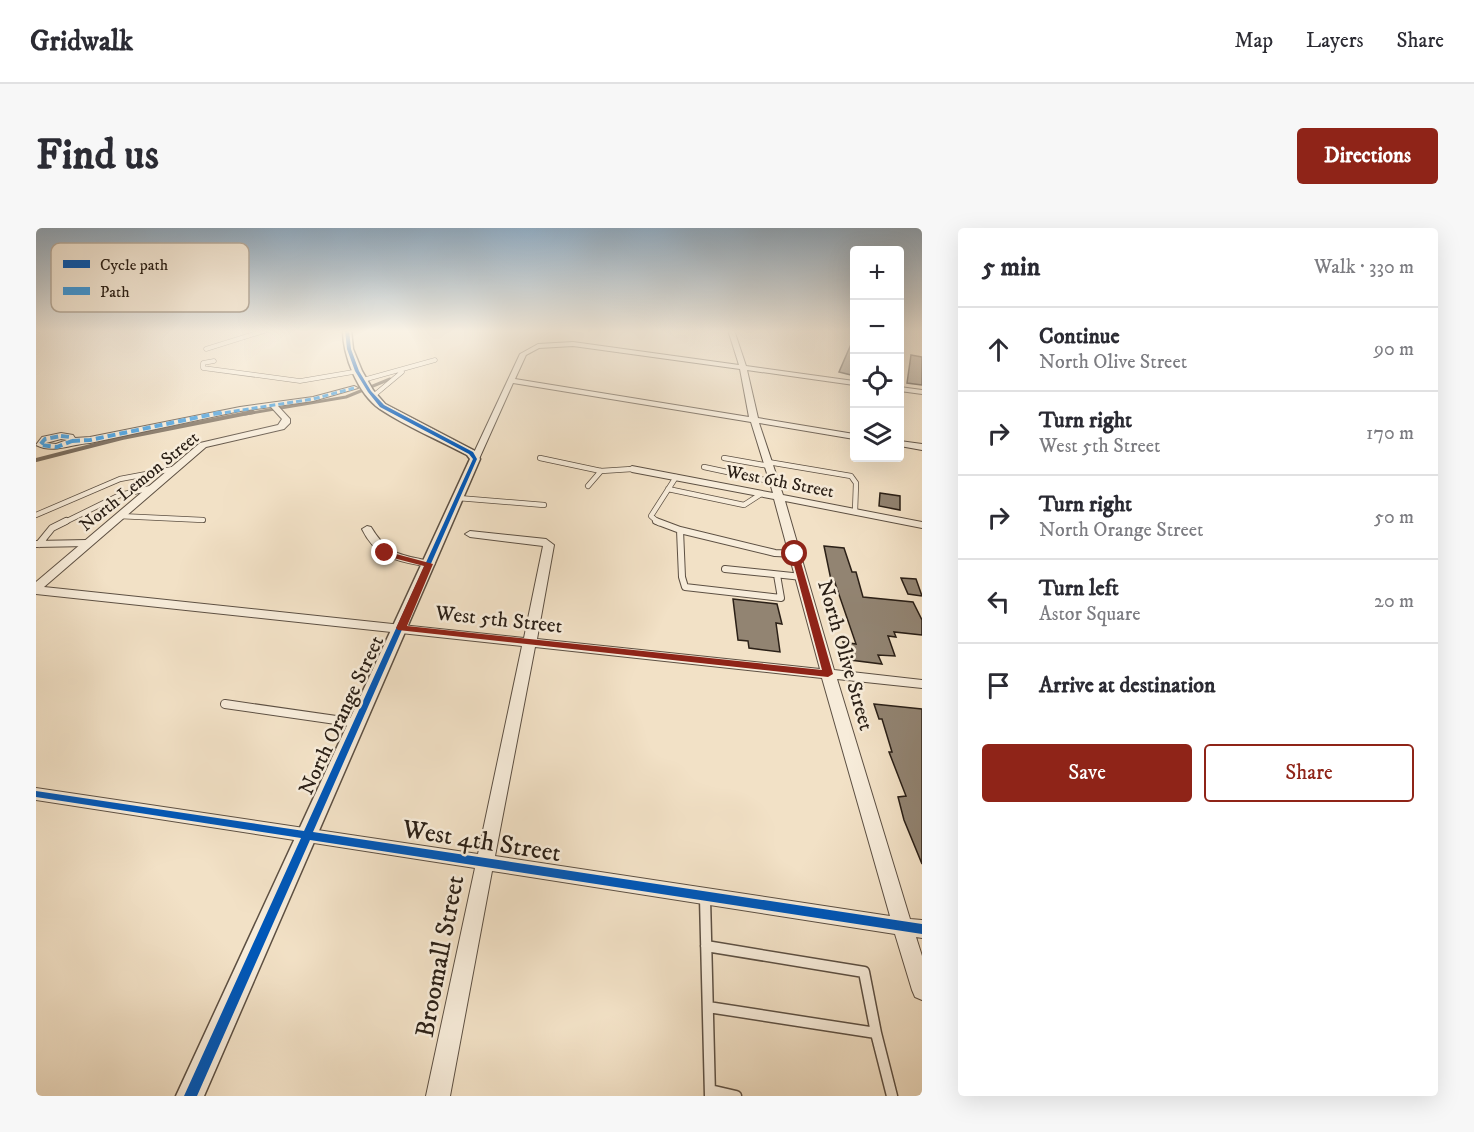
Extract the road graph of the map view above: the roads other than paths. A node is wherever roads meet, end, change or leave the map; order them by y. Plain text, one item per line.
1 (219, 371) edge
2 (356, 371) edge
3 (403, 371) joint
4 (516, 371) edge
5 (744, 371) edge
6 (762, 371) edge
7 (359, 380) junction
8 (511, 381) junction
9 (850, 382) edge
10 (904, 390) edge
11 (922, 392) edge
12 (372, 397) junction
13 (277, 408) junction
14 (754, 420) junction
15 (850, 435) edge
16 (72, 441) dead end
17 (904, 445) edge
18 (922, 447) edge
19 (540, 458) dead end
20 (724, 458) dead end
21 (475, 459) junction
22 (769, 464) junction
23 (704, 467) dead end
24 (173, 469) junction
25 (632, 469) joint
26 (601, 471) junction
27 (676, 477) junction
28 (774, 482) junction
29 (588, 486) dead end
30 (151, 488) junction
31 (668, 489) junction
32 (761, 494) junction
33 (458, 498) junction
34 (780, 498) junction
35 (544, 505) dead end
36 (855, 512) junction
37 (36, 515) edge
38 (119, 516) junction
39 (203, 520) dead end
40 (922, 525) edge
41 (367, 530) dead end
42 (680, 530) junction
43 (470, 534) dead end
44 (87, 543) junction
45 (37, 544) edge
46 (795, 554) junction
47 (429, 564) junction
48 (724, 569) dead end
49 (777, 574) junction
50 (802, 577) junction
51 (36, 589) edge
52 (401, 628) junction
53 (528, 642) junction
54 (828, 674) junction
55 (922, 684) edge
56 (225, 704) dead end
57 (357, 723) junction
58 (36, 794) edge
59 (305, 835) junction
60 (484, 862) junction
61 (705, 895) junction
62 (903, 926) junction
63 (922, 928) edge
64 (706, 946) junction
65 (922, 990) edge
66 (708, 1007) junction
67 (876, 1033) junction
68 (710, 1093) edge
69 (190, 1096) edge
70 (438, 1096) edge
71 (736, 1096) edge
72 (892, 1096) edge

1 - 7 lane
2 - 7 street
3 - 7 lane
3 - 12 lane
4 - 8 street
5 - 14 street, North Olive Street
6 - 9 street
7 - 12 street
7 - 13 street
8 - 14 street
8 - 21 street
10 - 11 street
12 - 21 street
13 - 16 street
13 - 24 street, North Lemon Street
14 - 15 street
14 - 22 street, North Olive Street
17 - 18 street
19 - 26 lane
20 - 22 lane
21 - 33 street, North Orange Street
22 - 28 street, North Olive Street
22 - 36 lane
23 - 28 lane
24 - 30 street, North Lemon Street
24 - 37 lane
25 - 26 lane
25 - 27 street, West 6th Street
26 - 29 lane
27 - 31 lane
27 - 32 street, West 6th Street
28 - 34 street, North Olive Street
30 - 38 street, North Lemon Street
30 - 45 lane
31 - 32 lane
31 - 42 lane
32 - 34 street, West 6th Street
33 - 35 lane
33 - 47 street, North Orange Street
34 - 36 street, West 6th Street
34 - 46 street, North Olive Street
36 - 40 street, West 6th Street
38 - 39 lane
38 - 44 street, North Lemon Street
41 - 47 street
42 - 46 lane
42 - 49 lane
43 - 53 street, Broomall Street
44 - 45 lane
44 - 51 street, North Lemon Street
46 - 50 street, North Olive Street
47 - 52 street, North Orange Street
48 - 49 lane
49 - 50 lane
50 - 54 street, North Olive Street
51 - 52 street, West 5th Street
52 - 53 street, West 5th Street
52 - 57 street, North Orange Street
53 - 54 street, West 5th Street
53 - 60 street, Broomall Street
54 - 55 street, West 5th Street
54 - 62 street, North Olive Street
56 - 57 lane
57 - 59 street, North Orange Street
58 - 59 street, West 4th Street
59 - 60 street, West 4th Street
59 - 69 street, North Orange Street
60 - 61 street, West 4th Street
60 - 70 street, Broomall Street
61 - 62 street, West 4th Street
61 - 64 lane
62 - 63 street, West 4th Street
62 - 65 street, North Olive Street
64 - 66 lane
64 - 67 lane
66 - 67 lane
66 - 68 lane
67 - 72 lane
68 - 71 lane

